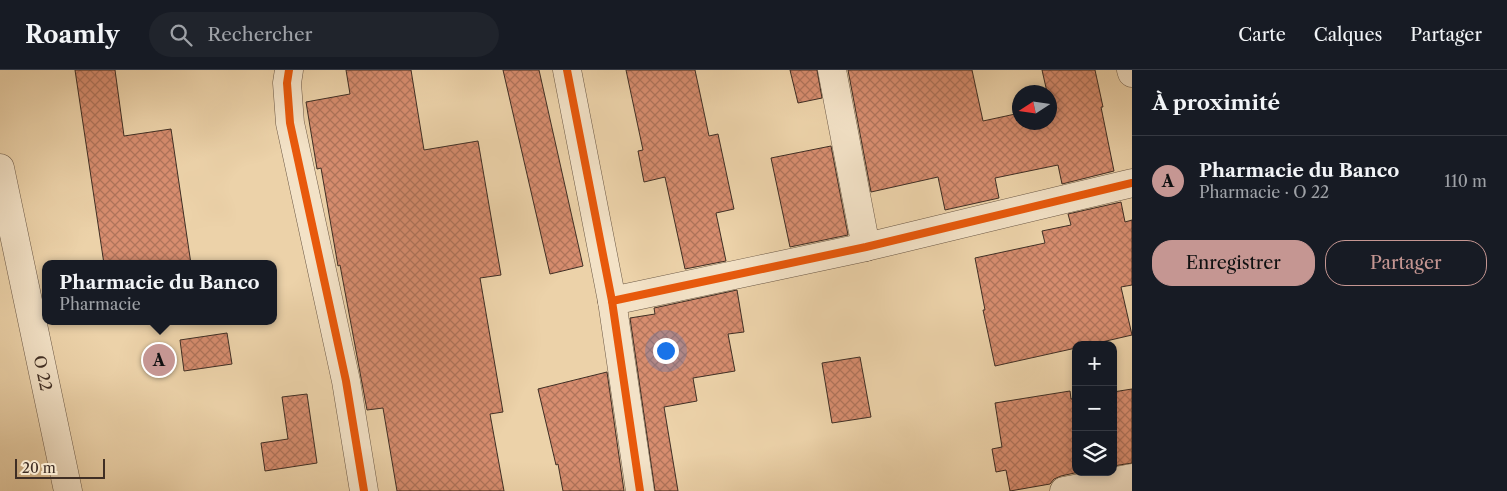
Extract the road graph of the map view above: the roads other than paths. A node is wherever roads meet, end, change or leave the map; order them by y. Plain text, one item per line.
1 (289, 70) edge
2 (567, 70) edge
3 (832, 70) edge
4 (0, 168) edge
5 (1132, 183) edge
6 (866, 247) junction
7 (612, 301) junction
8 (1132, 478) edge
9 (68, 491) edge
10 (364, 491) edge
11 (640, 491) edge
12 (1064, 491) edge

1 - 10 street
2 - 7 street
3 - 6 street
4 - 9 street, O 22
5 - 6 street
6 - 7 street
7 - 11 street
8 - 12 street

